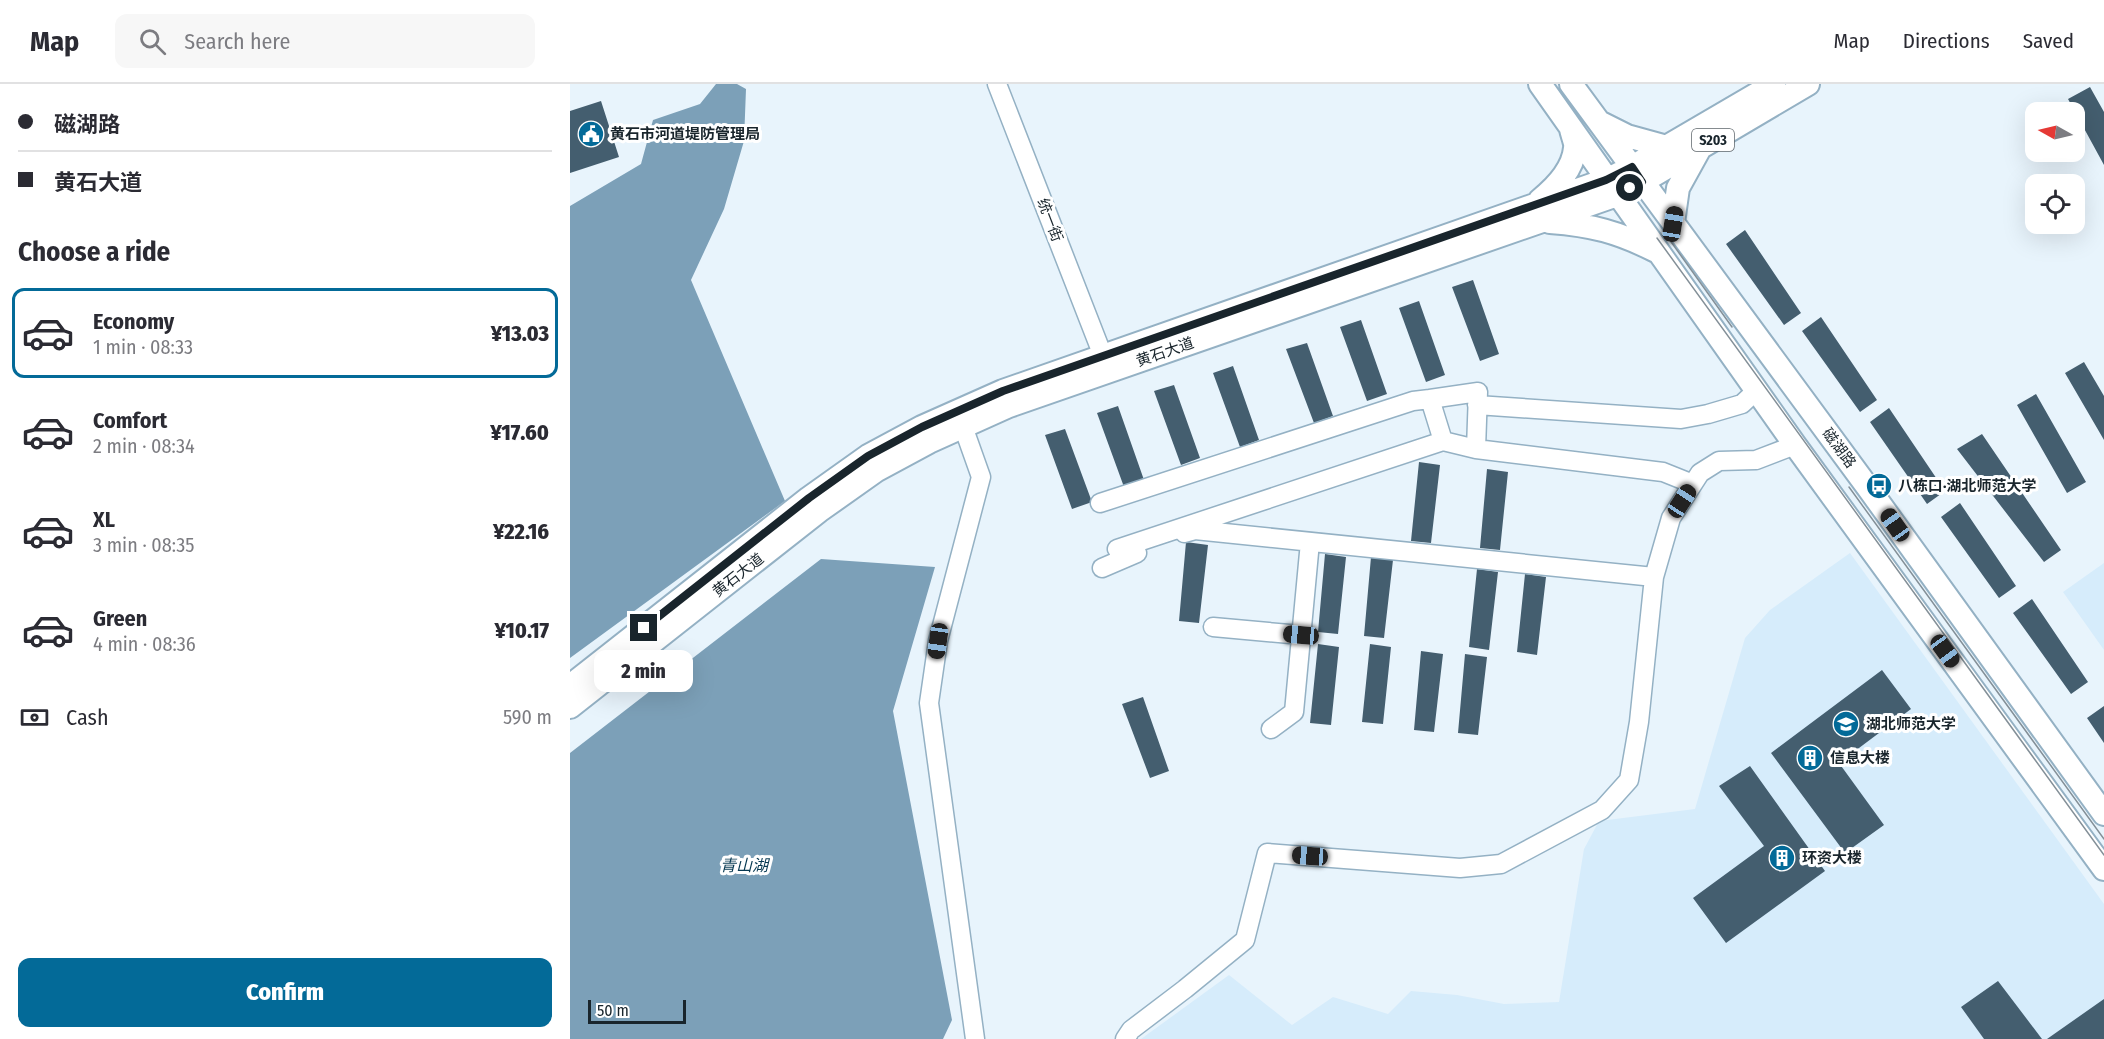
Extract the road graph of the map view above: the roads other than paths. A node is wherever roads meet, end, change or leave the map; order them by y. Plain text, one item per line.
1 (997, 84) edge
2 (1540, 84) edge
3 (1570, 84) edge
4 (1774, 84) edge
5 (1808, 84) edge
6 (1599, 122) junction
7 (1570, 128) junction
8 (1667, 147) junction
9 (1700, 148) junction
10 (1637, 175) junction
11 (1612, 187) junction
12 (1537, 213) junction
13 (1673, 224) junction
14 (1658, 251) junction
15 (1103, 356) junction
16 (1757, 390) junction
17 (1430, 399) junction
18 (1478, 405) junction
19 (960, 419) junction
20 (1443, 441) junction
21 (1796, 446) junction
22 (1476, 449) junction
23 (1693, 484) junction
24 (1100, 503) dead end
25 (1310, 542) junction
26 (1117, 549) dead end
27 (1102, 568) dead end
28 (1654, 577) junction
29 (1213, 627) dead end
30 (1301, 635) junction
31 (570, 686) edge
32 (570, 707) edge
33 (1271, 729) dead end
34 (2104, 814) edge
35 (2104, 869) edge
36 (975, 1039) edge
37 (1125, 1039) edge

1 - 15 street, 统一街
2 - 7 main road
3 - 6 main road, 磁湖路
4 - 8 main road, 黄石大道 / S203
5 - 9 main road, 黄石大道 / S203
6 - 8 main road
6 - 10 main road, 磁湖路
7 - 11 main road
7 - 12 main road
8 - 10 main road, 黄石大道 / S203
9 - 10 main road, 黄石大道 / S203
9 - 13 main road
10 - 11 main road, 黄石大道 / S203
10 - 13 main road, 磁湖路
11 - 12 main road, 黄石大道 / S203
11 - 14 main road
12 - 14 main road
12 - 15 main road, 黄石大道 / S203
12 - 19 main road, 黄石大道 / S203
13 - 34 main road, 磁湖路
14 - 16 main road
15 - 19 main road, 黄石大道 / S203
16 - 18 street
16 - 21 main road
17 - 18 street
17 - 20 street
17 - 24 street
18 - 22 street
19 - 31 main road, 黄石大道 / S203
19 - 32 main road, 黄石大道 / S203
19 - 36 street
20 - 22 street
20 - 26 street
21 - 23 street
21 - 35 main road
22 - 23 street
23 - 28 street
25 - 27 street
25 - 28 street
25 - 30 street
28 - 37 street
29 - 30 street
30 - 33 street

